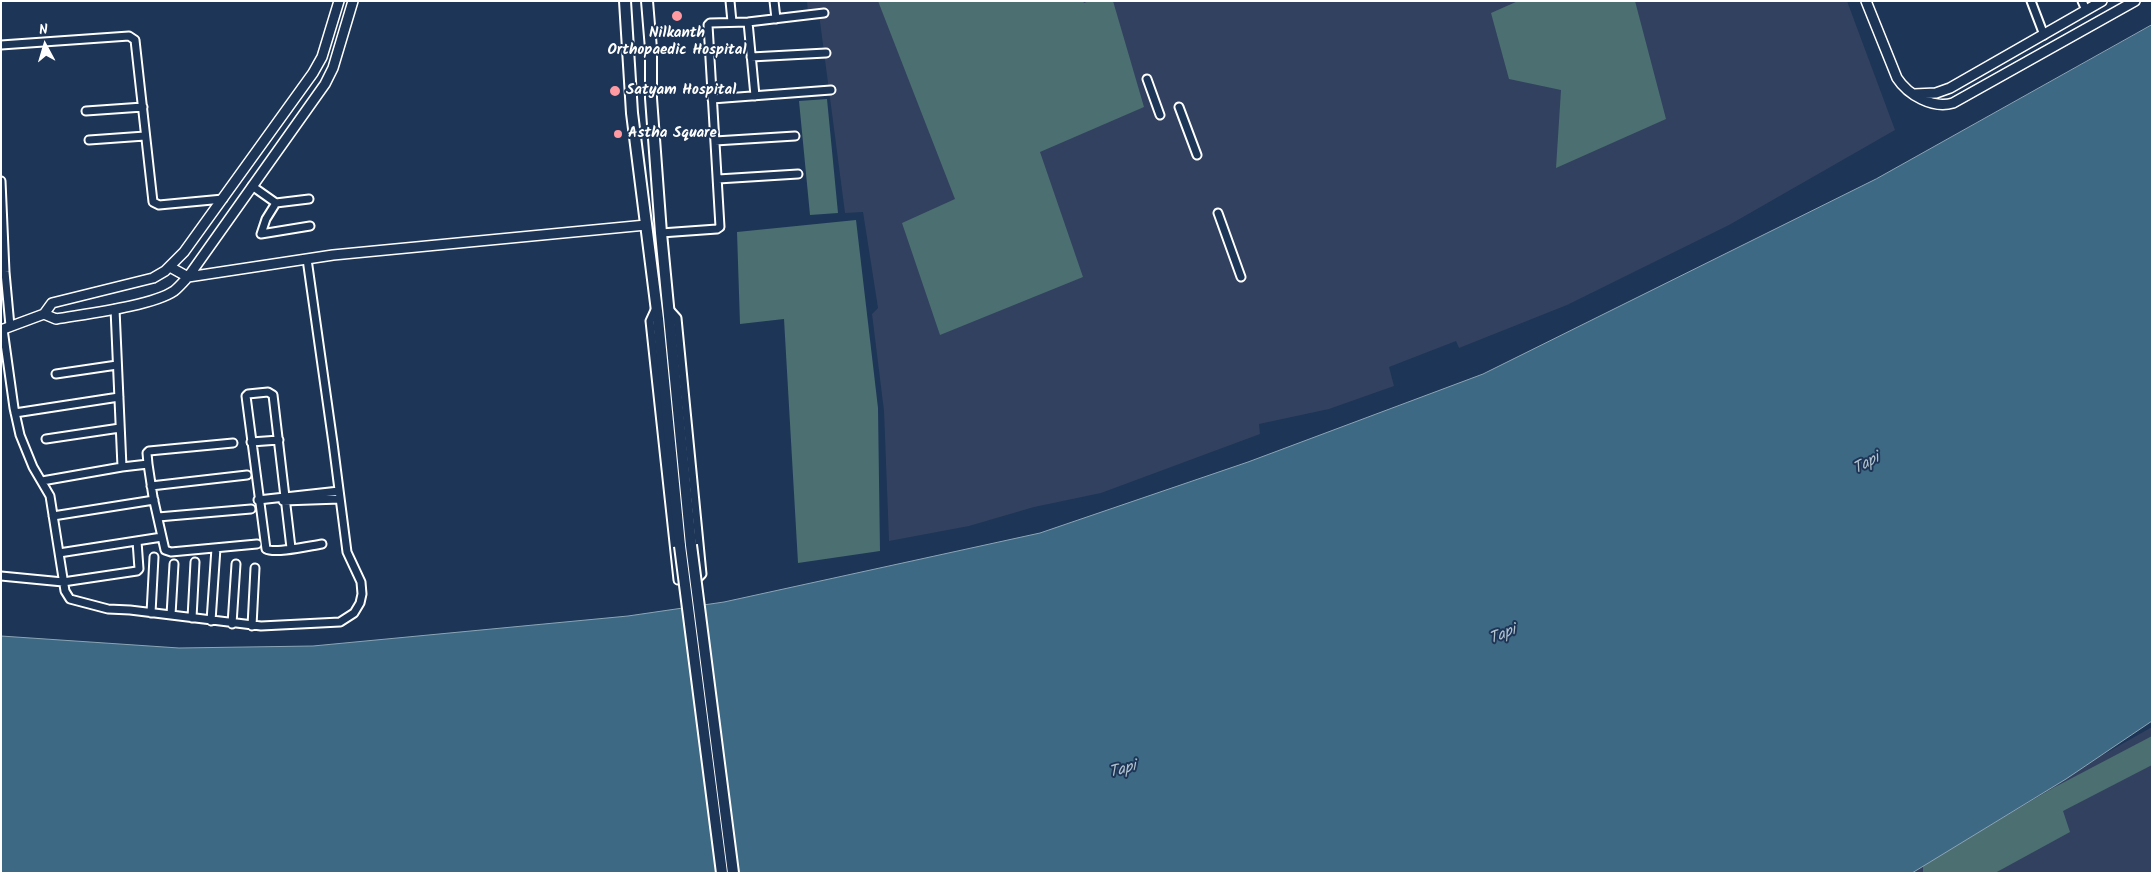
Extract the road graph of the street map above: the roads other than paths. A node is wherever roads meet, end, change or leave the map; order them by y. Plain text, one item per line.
1 (340, 1) edge
2 (353, 1) edge
3 (625, 1) edge
4 (647, 1) edge
5 (730, 1) edge
6 (774, 1) edge
7 (1866, 1) edge
8 (2031, 1) edge
9 (2082, 1) edge
10 (2102, 1) edge
11 (2135, 1) edge
12 (2086, 10) junction
13 (824, 13) dead end
14 (776, 19) junction
15 (732, 22) junction
16 (748, 22) junction
17 (2044, 35) junction
18 (1, 45) edge
19 (826, 53) dead end
20 (751, 57) junction
21 (1147, 78) dead end
22 (831, 90) dead end
23 (1914, 94) junction
24 (755, 96) junction
25 (712, 99) junction
26 (143, 107) junction
27 (1179, 107) dead end
28 (86, 111) dead end
29 (1160, 115) dead end
30 (145, 136) junction
31 (795, 136) dead end
32 (89, 140) dead end
33 (714, 141) junction
34 (1197, 155) dead end
35 (798, 174) dead end
36 (718, 179) junction
37 (1, 181) edge
38 (252, 186) junction
39 (222, 199) junction
40 (309, 199) dead end
41 (276, 203) junction
42 (1218, 213) dead end
43 (646, 225) junction
44 (310, 226) dead end
45 (661, 229) junction
46 (307, 259) junction
47 (170, 267) junction
48 (3, 272) edge
49 (188, 277) junction
50 (1241, 277) dead end
51 (656, 308) junction
52 (668, 308) junction
53 (115, 309) junction
54 (44, 314) junction
55 (5, 328) edge
56 (117, 365) junction
57 (56, 374) dead end
58 (119, 397) junction
59 (15, 413) junction
60 (120, 428) junction
61 (46, 439) dead end
62 (279, 440) junction
63 (251, 442) junction
64 (233, 443) dead end
65 (148, 464) junction
66 (122, 467) junction
67 (247, 475) dead end
68 (42, 481) junction
69 (151, 486) junction
70 (339, 495) junction
71 (283, 499) junction
72 (154, 500) junction
73 (258, 500) junction
74 (251, 509) dead end
75 (53, 516) junction
76 (158, 518) junction
77 (162, 537) junction
78 (137, 541) junction
79 (257, 544) dead end
80 (322, 544) dead end
81 (216, 548) junction
82 (291, 548) junction
83 (59, 553) junction
84 (154, 557) dead end
85 (195, 562) dead end
86 (174, 564) dead end
87 (236, 564) dead end
88 (256, 568) dead end
89 (1, 576) edge
90 (64, 582) junction
91 (151, 613) junction
92 (171, 615) junction
93 (192, 618) junction
94 (211, 621) junction
95 (232, 624) junction
96 (252, 626) junction
97 (722, 873) edge
98 (733, 873) edge

1 - 39 street
2 - 38 street
3 - 43 main road
4 - 45 main road
5 - 15 street
6 - 14 street
7 - 23 street
8 - 17 street
9 - 12 street
10 - 12 street
11 - 23 street
12 - 17 street
13 - 14 street
14 - 16 street
15 - 16 street
15 - 25 street
16 - 20 street
17 - 23 street
18 - 26 street
19 - 20 street
20 - 24 street
21 - 29 street
22 - 24 street
24 - 25 street
25 - 33 street
26 - 28 street
26 - 30 street
27 - 34 street
30 - 32 street
30 - 39 street
31 - 33 street
33 - 36 street
35 - 36 street
36 - 45 street
37 - 48 street
38 - 41 street
38 - 49 street
39 - 47 street
40 - 41 street
41 - 44 street
42 - 50 street
43 - 45 main road
43 - 46 street
43 - 51 main road
45 - 52 main road
46 - 49 street
46 - 70 street
47 - 49 street
47 - 54 street
48 - 55 street
49 - 53 street
51 - 52 street
51 - 97 main road, bridge
52 - 98 main road, bridge
53 - 54 street
53 - 56 street
54 - 55 street
55 - 59 street
56 - 57 street
56 - 58 street
58 - 59 street
58 - 60 street
59 - 68 street
60 - 61 street
60 - 66 street
62 - 63 street
62 - 63 street
62 - 71 street
63 - 73 street
64 - 65 street
65 - 66 street
65 - 69 street
66 - 68 street
67 - 69 street
68 - 75 street
69 - 72 street
70 - 71 street
70 - 96 street
71 - 73 street
71 - 82 street
72 - 75 street
72 - 76 street
73 - 82 street
74 - 76 street
75 - 83 street
76 - 77 street
77 - 78 street
77 - 81 street
78 - 83 street
78 - 90 street
79 - 81 street
80 - 82 street
81 - 94 street
83 - 90 street
84 - 91 street
85 - 93 street
86 - 92 street
87 - 95 street
88 - 96 street
89 - 90 street
90 - 91 street
91 - 92 street
92 - 93 street
93 - 94 street
94 - 95 street
95 - 96 street

